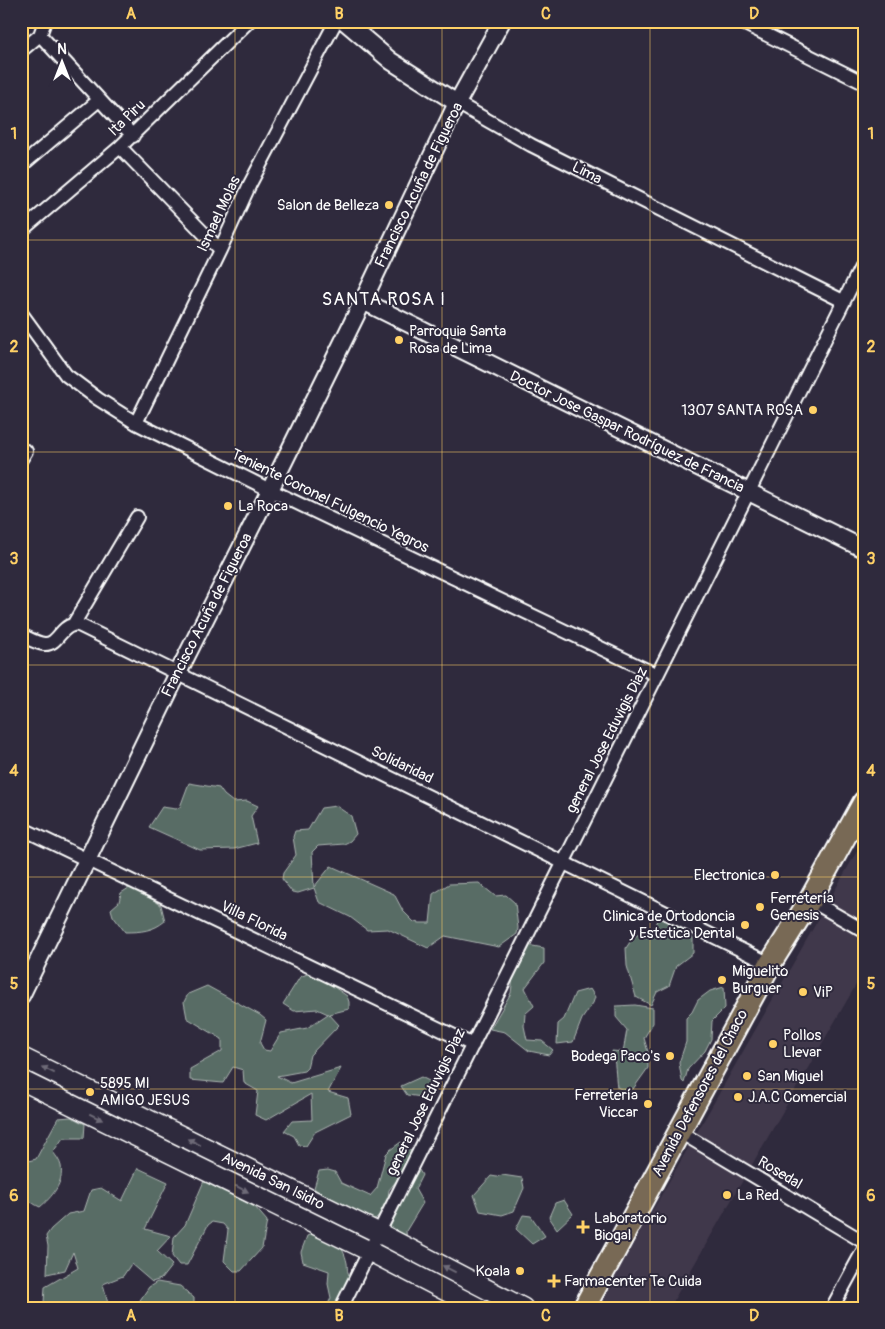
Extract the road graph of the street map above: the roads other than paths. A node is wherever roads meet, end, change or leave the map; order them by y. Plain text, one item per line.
1 (45, 21) edge
2 (249, 21) edge
3 (336, 21) edge
4 (344, 21) edge
5 (502, 21) edge
6 (739, 21) edge
7 (40, 35) junction
8 (21, 50) edge
9 (864, 83) edge
10 (99, 100) junction
11 (457, 103) junction
12 (133, 136) junction
13 (120, 148) junction
14 (21, 166) edge
15 (21, 231) edge
16 (220, 250) junction
17 (864, 260) edge
18 (363, 301) junction
19 (843, 301) junction
20 (21, 313) edge
21 (136, 423) junction
22 (270, 490) junction
23 (748, 492) junction
24 (137, 517) dead end
25 (864, 549) edge
26 (73, 625) junction
27 (21, 635) edge
28 (178, 673) junction
29 (657, 675) junction
30 (864, 802) edge
31 (21, 828) edge
32 (88, 859) junction
33 (564, 862) junction
34 (810, 900) junction
35 (864, 931) edge
36 (770, 964) junction
37 (21, 996) edge
38 (472, 1045) junction
39 (21, 1057) edge
40 (21, 1080) edge
41 (680, 1132) junction
42 (379, 1233) junction
43 (864, 1242) edge
44 (864, 1249) edge
45 (369, 1251) junction
46 (341, 1308) edge
47 (479, 1308) edge
48 (523, 1308) edge
49 (584, 1308) edge
50 (832, 1308) edge

1 - 7 street
2 - 12 street, Ita Piru
3 - 16 street, Ismael Molas
4 - 11 street, Lima
5 - 11 street, Francisco Acuña de Figueroa
6 - 9 street
7 - 8 street
7 - 10 street
10 - 12 street
10 - 14 street
11 - 18 street, Francisco Acuña de Figueroa
11 - 19 street, Lima
12 - 13 street, Ita Piru
13 - 15 street, Ita Piru
13 - 16 street
16 - 21 street, Ismael Molas
17 - 19 street, general Jose Eduvigis Diaz
18 - 22 street, Francisco Acuña de Figueroa
18 - 23 street, Doctor Jose Gaspar Rodríguez de Francia
19 - 23 street, general Jose Eduvigis Diaz
20 - 21 street, Teniente Coronel Fulgencio Yegros
21 - 22 street, Teniente Coronel Fulgencio Yegros
22 - 28 street, Francisco Acuña de Figueroa
22 - 29 street, Teniente Coronel Fulgencio Yegros
23 - 25 street, Doctor Jose Gaspar Rodríguez de Francia
23 - 29 street, general Jose Eduvigis Diaz
24 - 26 street
26 - 27 street
26 - 28 street, Solidaridad
28 - 32 street, Francisco Acuña de Figueroa
28 - 33 street, Solidaridad
29 - 33 street, general Jose Eduvigis Diaz
30 - 34 main road, Avenida Defensores del Chaco
31 - 32 street, Villa Florida
32 - 37 street, Francisco Acuña de Figueroa
32 - 38 street, Villa Florida
33 - 36 street, Solidaridad
33 - 38 street, general Jose Eduvigis Diaz
34 - 35 street
34 - 36 main road, Avenida Defensores del Chaco
36 - 41 main road, Avenida Defensores del Chaco
38 - 42 street, general Jose Eduvigis Diaz
42 -> 39 main road, Avenida San Isidro
40 -> 45 main road, Avenida San Isidro
41 - 43 street, Rosedal
41 - 49 main road, Avenida Defensores del Chaco
42 - 45 street, general Jose Eduvigis Diaz
48 -> 42 main road, Avenida San Isidro
44 - 50 street
45 - 46 street
45 - 47 main road, Avenida San Isidro

